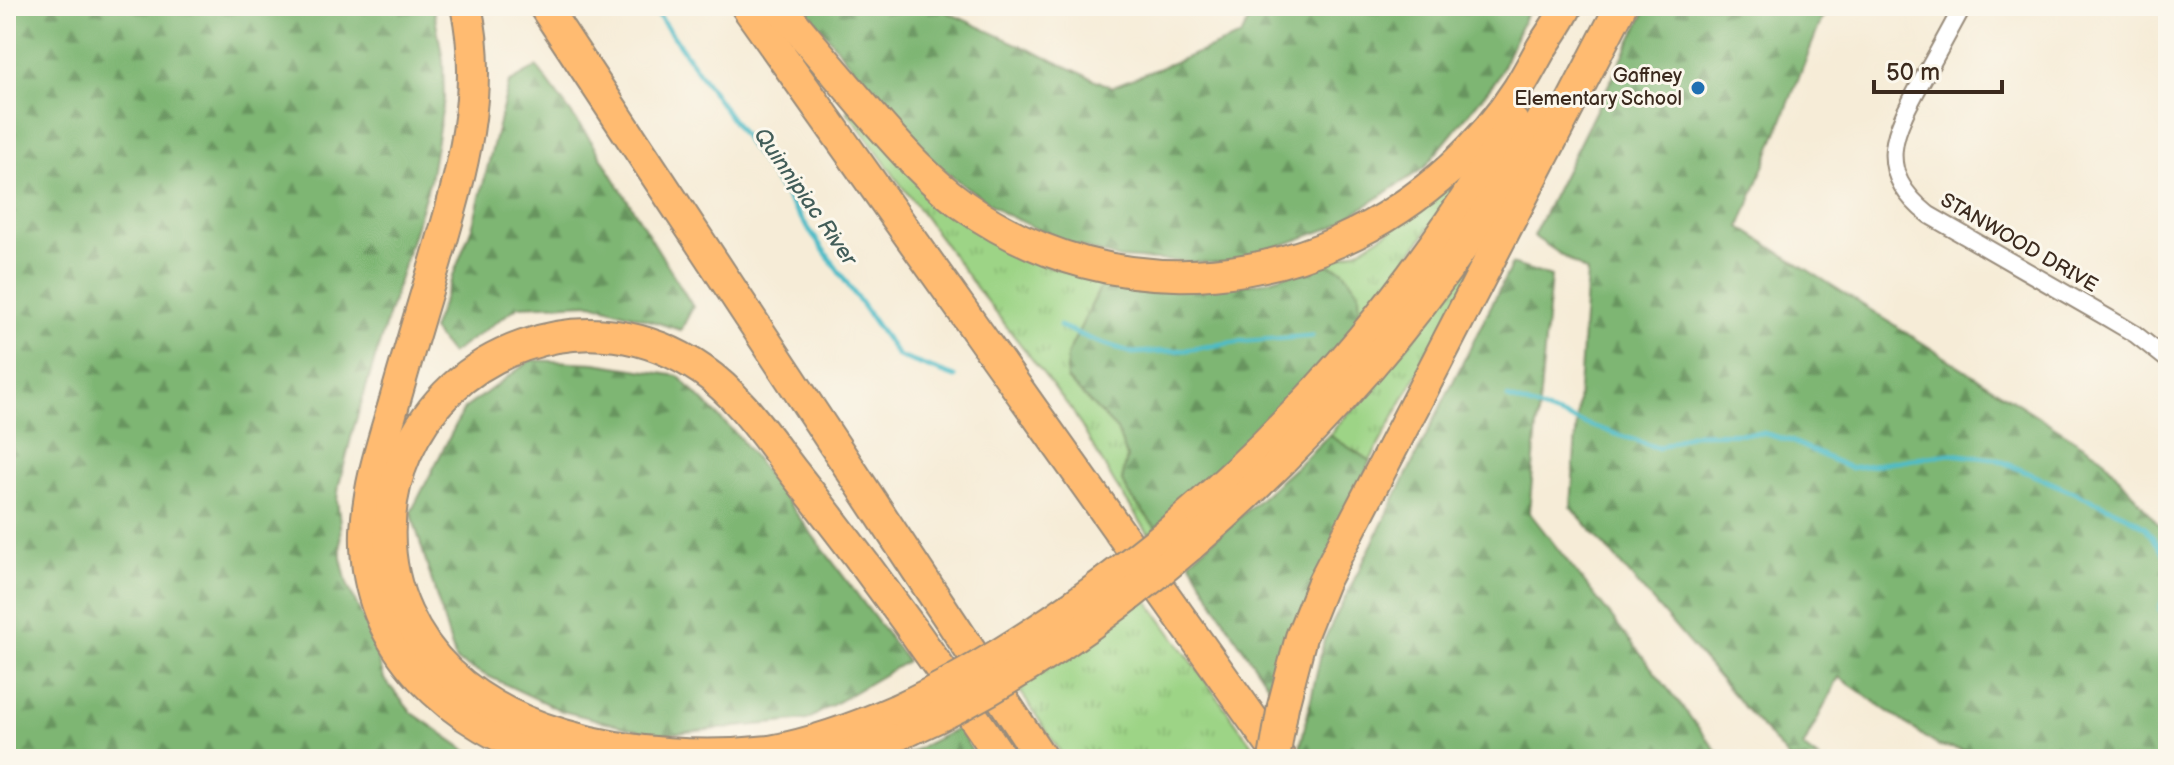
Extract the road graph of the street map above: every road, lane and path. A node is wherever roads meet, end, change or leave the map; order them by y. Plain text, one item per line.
1 (466, 6) edge
2 (544, 6) edge
3 (746, 6) edge
4 (779, 6) edge
5 (1602, 6) edge
6 (1621, 6) edge
7 (1963, 6) edge
8 (1562, 16) edge
9 (2168, 360) edge
10 (1182, 537) junction
11 (903, 720) junction
12 (557, 759) edge
13 (835, 759) edge
14 (1002, 759) edge
15 (1042, 759) edge
16 (1274, 759) edge
17 (1281, 759) edge

1 - 12 highway
2 - 15 highway
3 - 17 highway
4 - 8 highway
5 - 10 highway
6 - 16 highway, bridge
7 - 9 street, STANWOOD DRIVE
8 - 10 highway
10 - 11 highway, bridge
11 - 13 highway
11 - 14 highway

